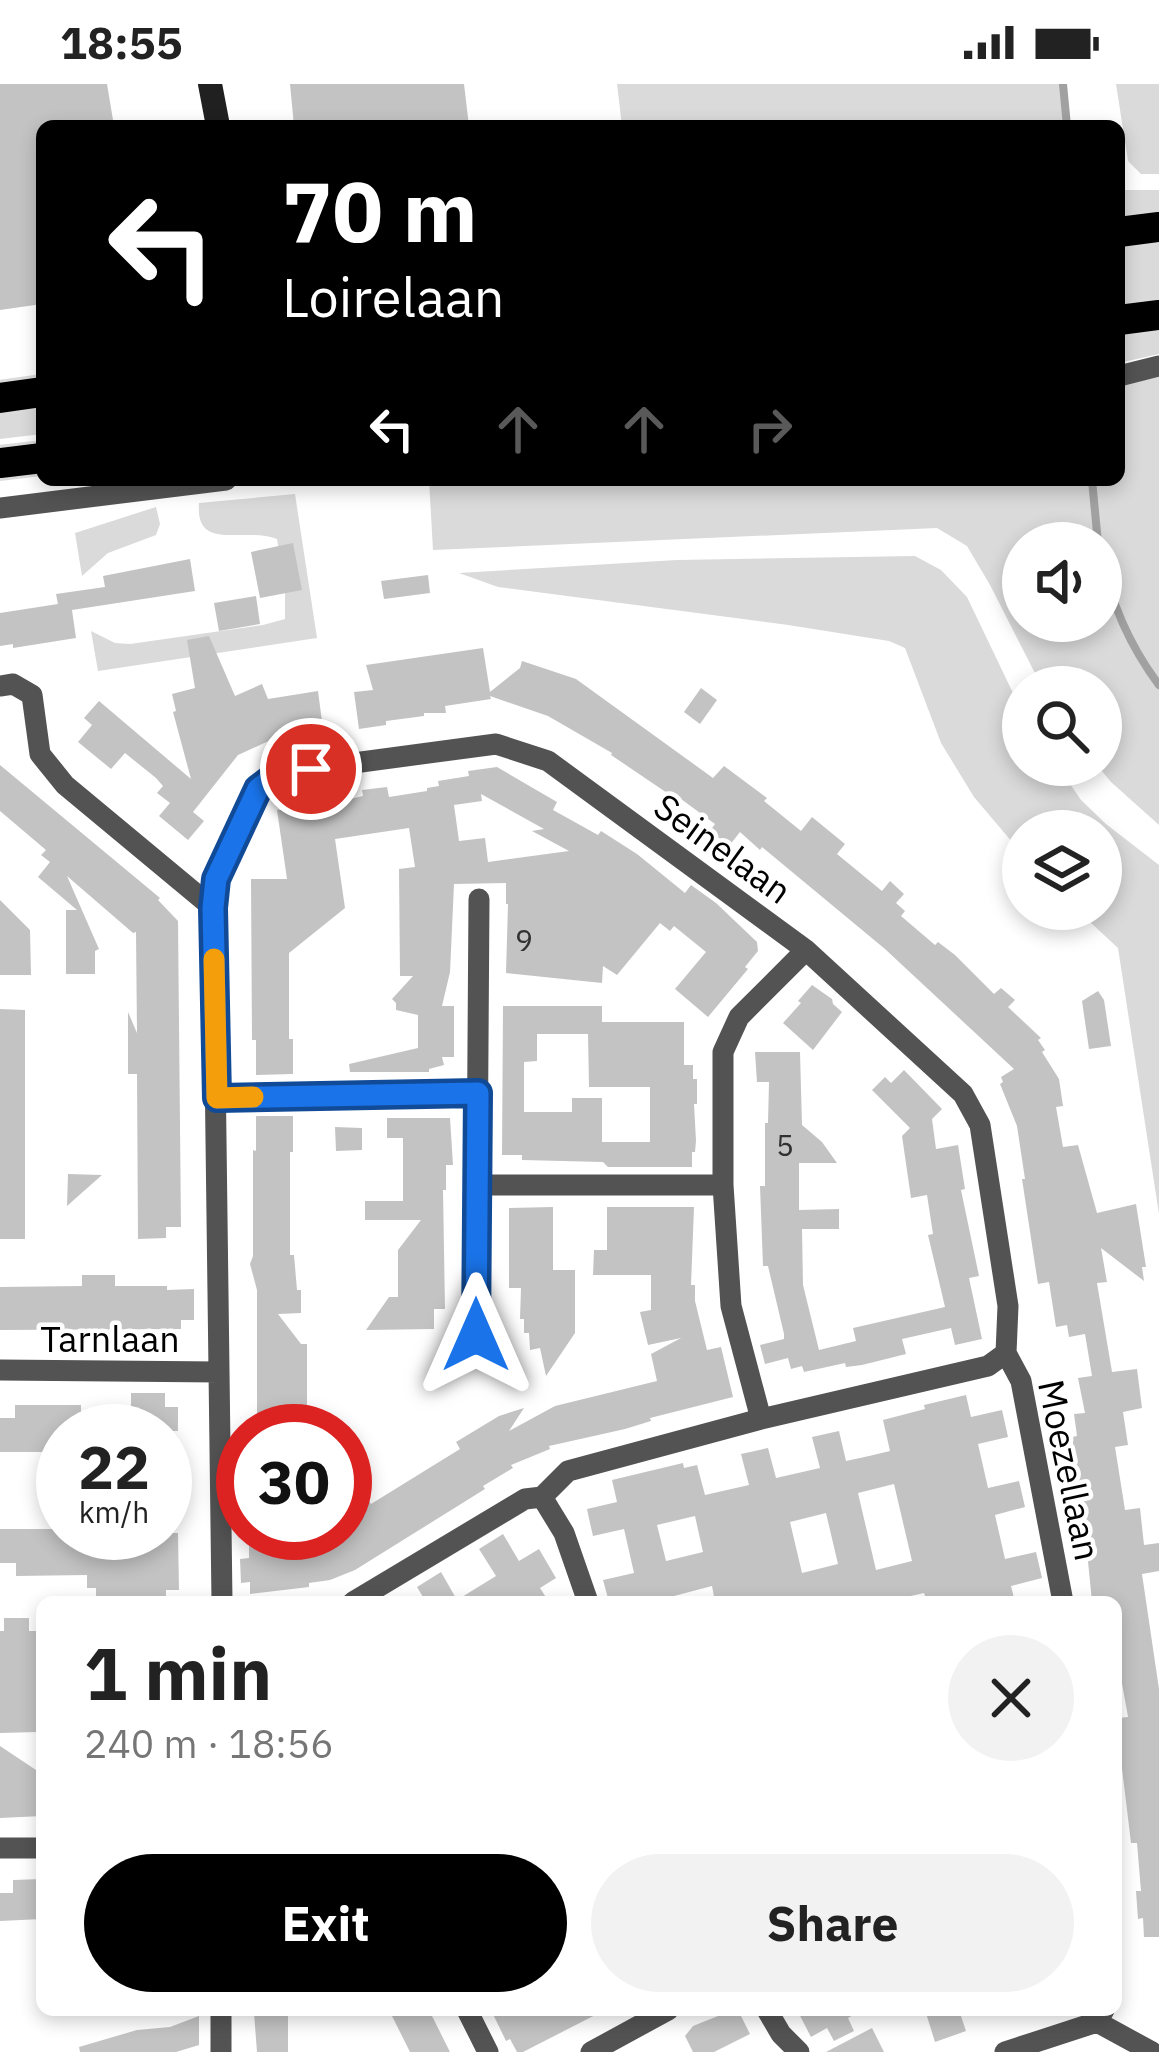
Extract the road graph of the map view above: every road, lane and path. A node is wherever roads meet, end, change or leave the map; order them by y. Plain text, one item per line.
1 (210, 84) edge
2 (217, 120) edge
3 (1159, 227) edge
4 (1125, 231) edge
5 (1159, 315) edge
6 (1125, 319) edge
7 (1159, 366) edge
8 (1125, 374) edge
9 (36, 393) edge
10 (0, 398) edge
11 (36, 459) edge
12 (0, 463) edge
13 (178, 486) edge
14 (0, 508) edge
15 (0, 686) edge
16 (478, 899) dead end
17 (213, 908) junction
18 (806, 950) junction
19 (478, 1093) junction
20 (217, 1098) junction
21 (477, 1185) junction
22 (723, 1185) junction
23 (476, 1335) dead end
24 (1006, 1353) junction
25 (0, 1370) edge
26 (218, 1372) junction
27 (761, 1419) junction
28 (542, 1498) junction
29 (222, 1596) edge
30 (363, 1596) edge
31 (586, 1596) edge
32 (1062, 1596) edge
33 (36, 1848) edge
34 (0, 1849) edge
35 (221, 2016) edge
36 (470, 2016) edge
37 (657, 2016) edge
38 (770, 2016) edge
39 (1101, 2016) edge
40 (221, 2052) edge
41 (488, 2052) edge
42 (591, 2052) edge
43 (799, 2052) edge
44 (1005, 2052) edge
45 (1152, 2052) edge

1 - 2 street
3 - 4 main road
5 - 6 main road
7 - 8 street
9 - 10 main road
11 - 12 main road
13 - 14 street
15 - 17 street
16 - 19 street
17 - 18 street, Seinelaan
17 - 20 street, Seinelaan
18 - 22 street
18 - 24 street, Seinelaan
19 - 20 street
19 - 21 street
20 - 26 street, Seinelaan
21 - 22 street
21 - 23 street
22 - 27 street
24 - 27 street
24 - 32 street, Moezellaan
25 - 26 street, Tarnlaan
26 - 29 street, Seinelaan
27 - 28 street
28 - 30 street
28 - 31 street
33 - 34 street
35 - 40 street
36 - 41 street
37 - 42 street
38 - 43 street
39 - 44 street
39 - 45 street

